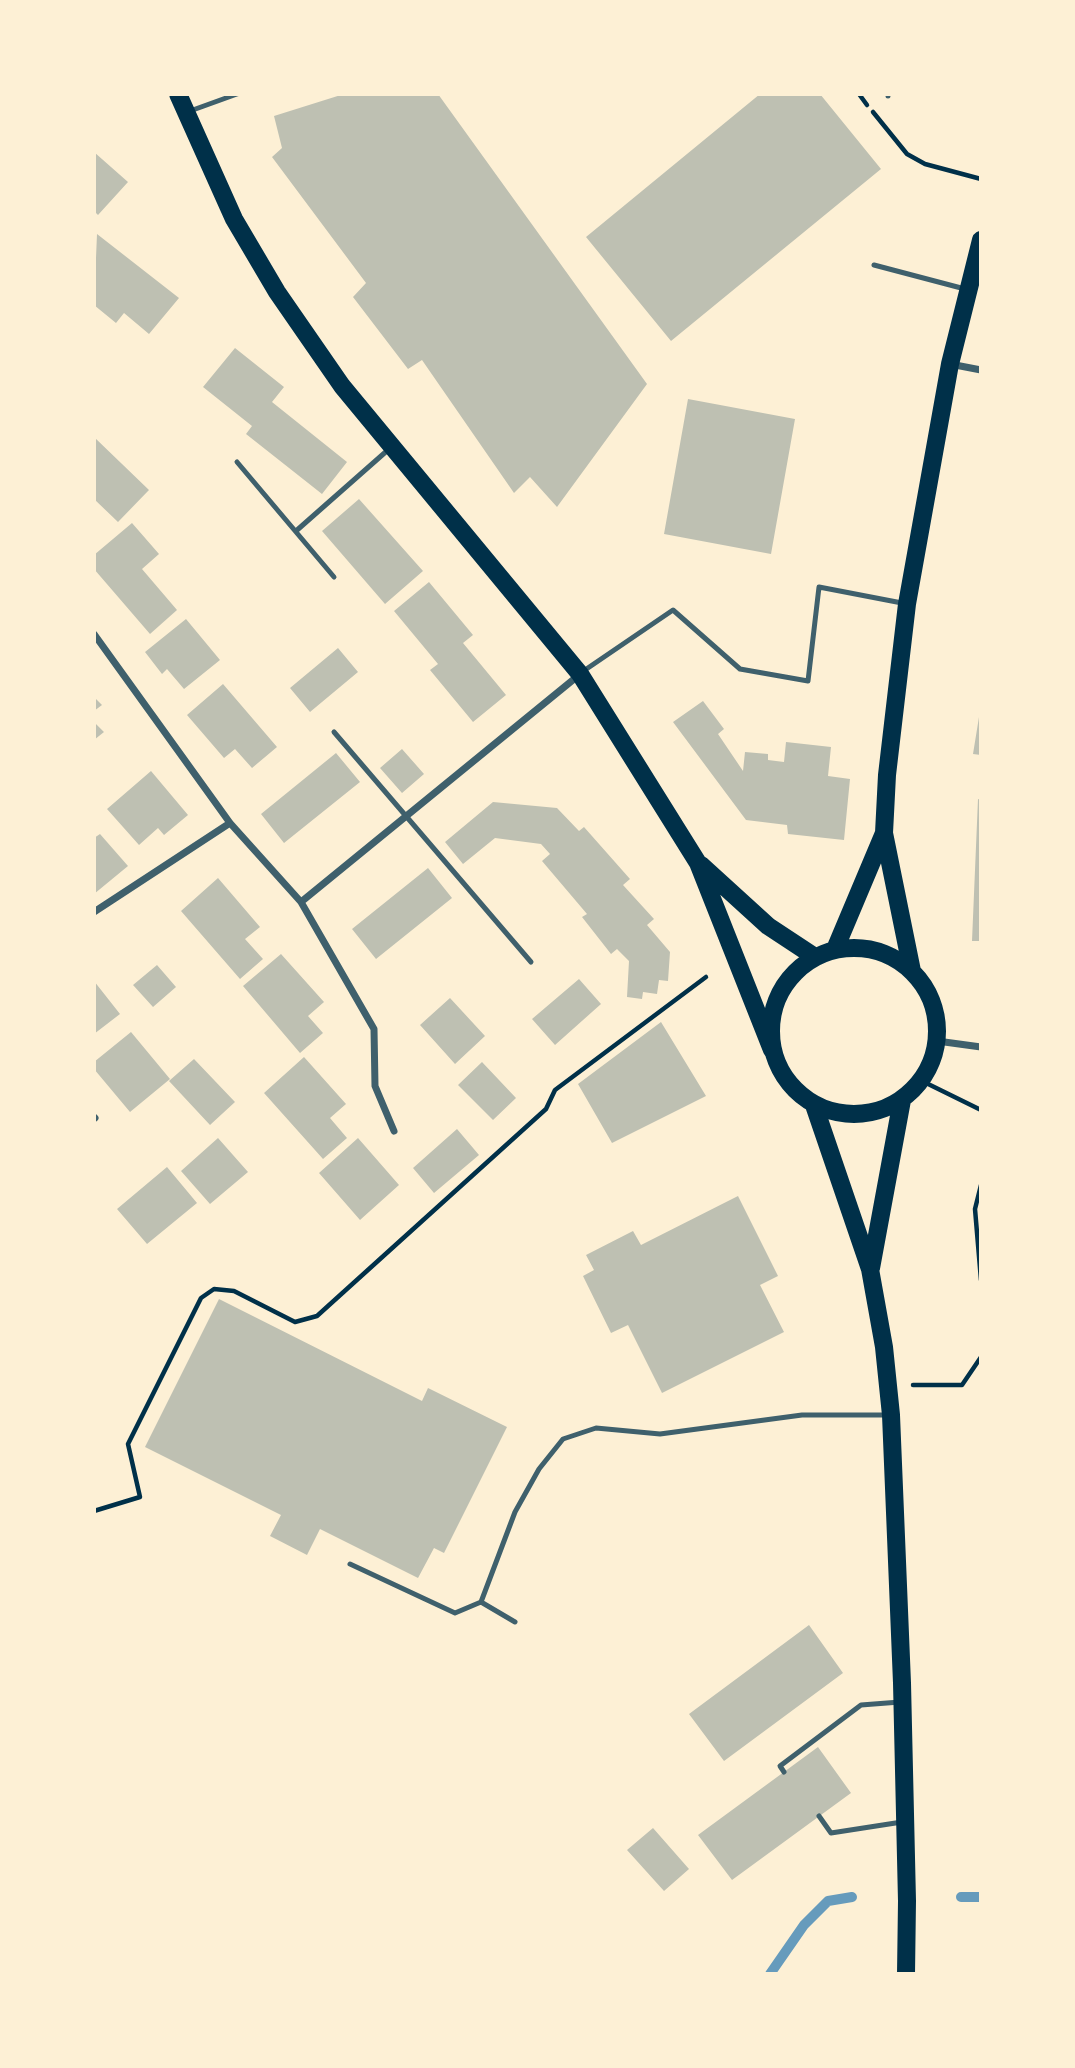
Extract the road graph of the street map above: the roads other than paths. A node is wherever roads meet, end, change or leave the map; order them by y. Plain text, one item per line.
1 (178, 94) edge
2 (237, 94) edge
3 (185, 113) junction
4 (981, 240) edge
5 (874, 265) dead end
6 (968, 290) junction
7 (950, 364) junction
8 (981, 370) edge
9 (392, 446) junction
10 (237, 462) dead end
11 (296, 531) junction
12 (334, 576) dead end
13 (907, 604) junction
14 (94, 634) edge
15 (580, 674) junction
16 (334, 732) dead end
17 (404, 815) junction
18 (230, 823) junction
19 (884, 833) junction
20 (698, 863) junction
21 (300, 902) junction
22 (94, 912) edge
23 (836, 947) junction
24 (815, 957) junction
25 (531, 962) dead end
26 (912, 971) junction
27 (937, 1041) junction
28 (981, 1047) edge
29 (772, 1050) junction
30 (902, 1100) junction
31 (814, 1105) junction
32 (394, 1131) dead end
33 (870, 1269) junction
34 (891, 1415) junction
35 (350, 1564) dead end
36 (481, 1602) junction
37 (515, 1622) dead end
38 (902, 1702) junction
39 (784, 1772) dead end
40 (818, 1816) dead end
41 (905, 1822) junction
42 (906, 1973) edge

1 - 3 main road
2 - 3 lane
3 - 9 main road
4 - 6 main road
5 - 6 lane
6 - 7 main road
7 - 8 street
7 - 13 main road
9 - 11 lane
9 - 15 main road
10 - 11 lane
11 - 12 lane
13 - 15 lane
13 - 19 main road
14 - 18 street
15 - 17 street
15 - 20 main road
16 - 17 lane
17 - 21 street
17 - 25 lane
18 - 21 street
18 - 22 street
19 - 23 main road
19 - 26 main road
20 - 24 main road
20 - 29 main road
21 - 32 street
23 - 24 main road
23 - 26 main road
24 - 29 main road
26 - 27 main road
27 - 28 street
27 - 30 main road
29 - 31 main road
30 - 31 main road
30 - 33 main road
31 - 33 main road
33 - 34 main road
34 - 36 lane
34 - 38 main road
35 - 36 lane
36 - 37 lane
38 - 39 lane
38 - 41 main road
40 - 41 lane
41 - 42 main road

